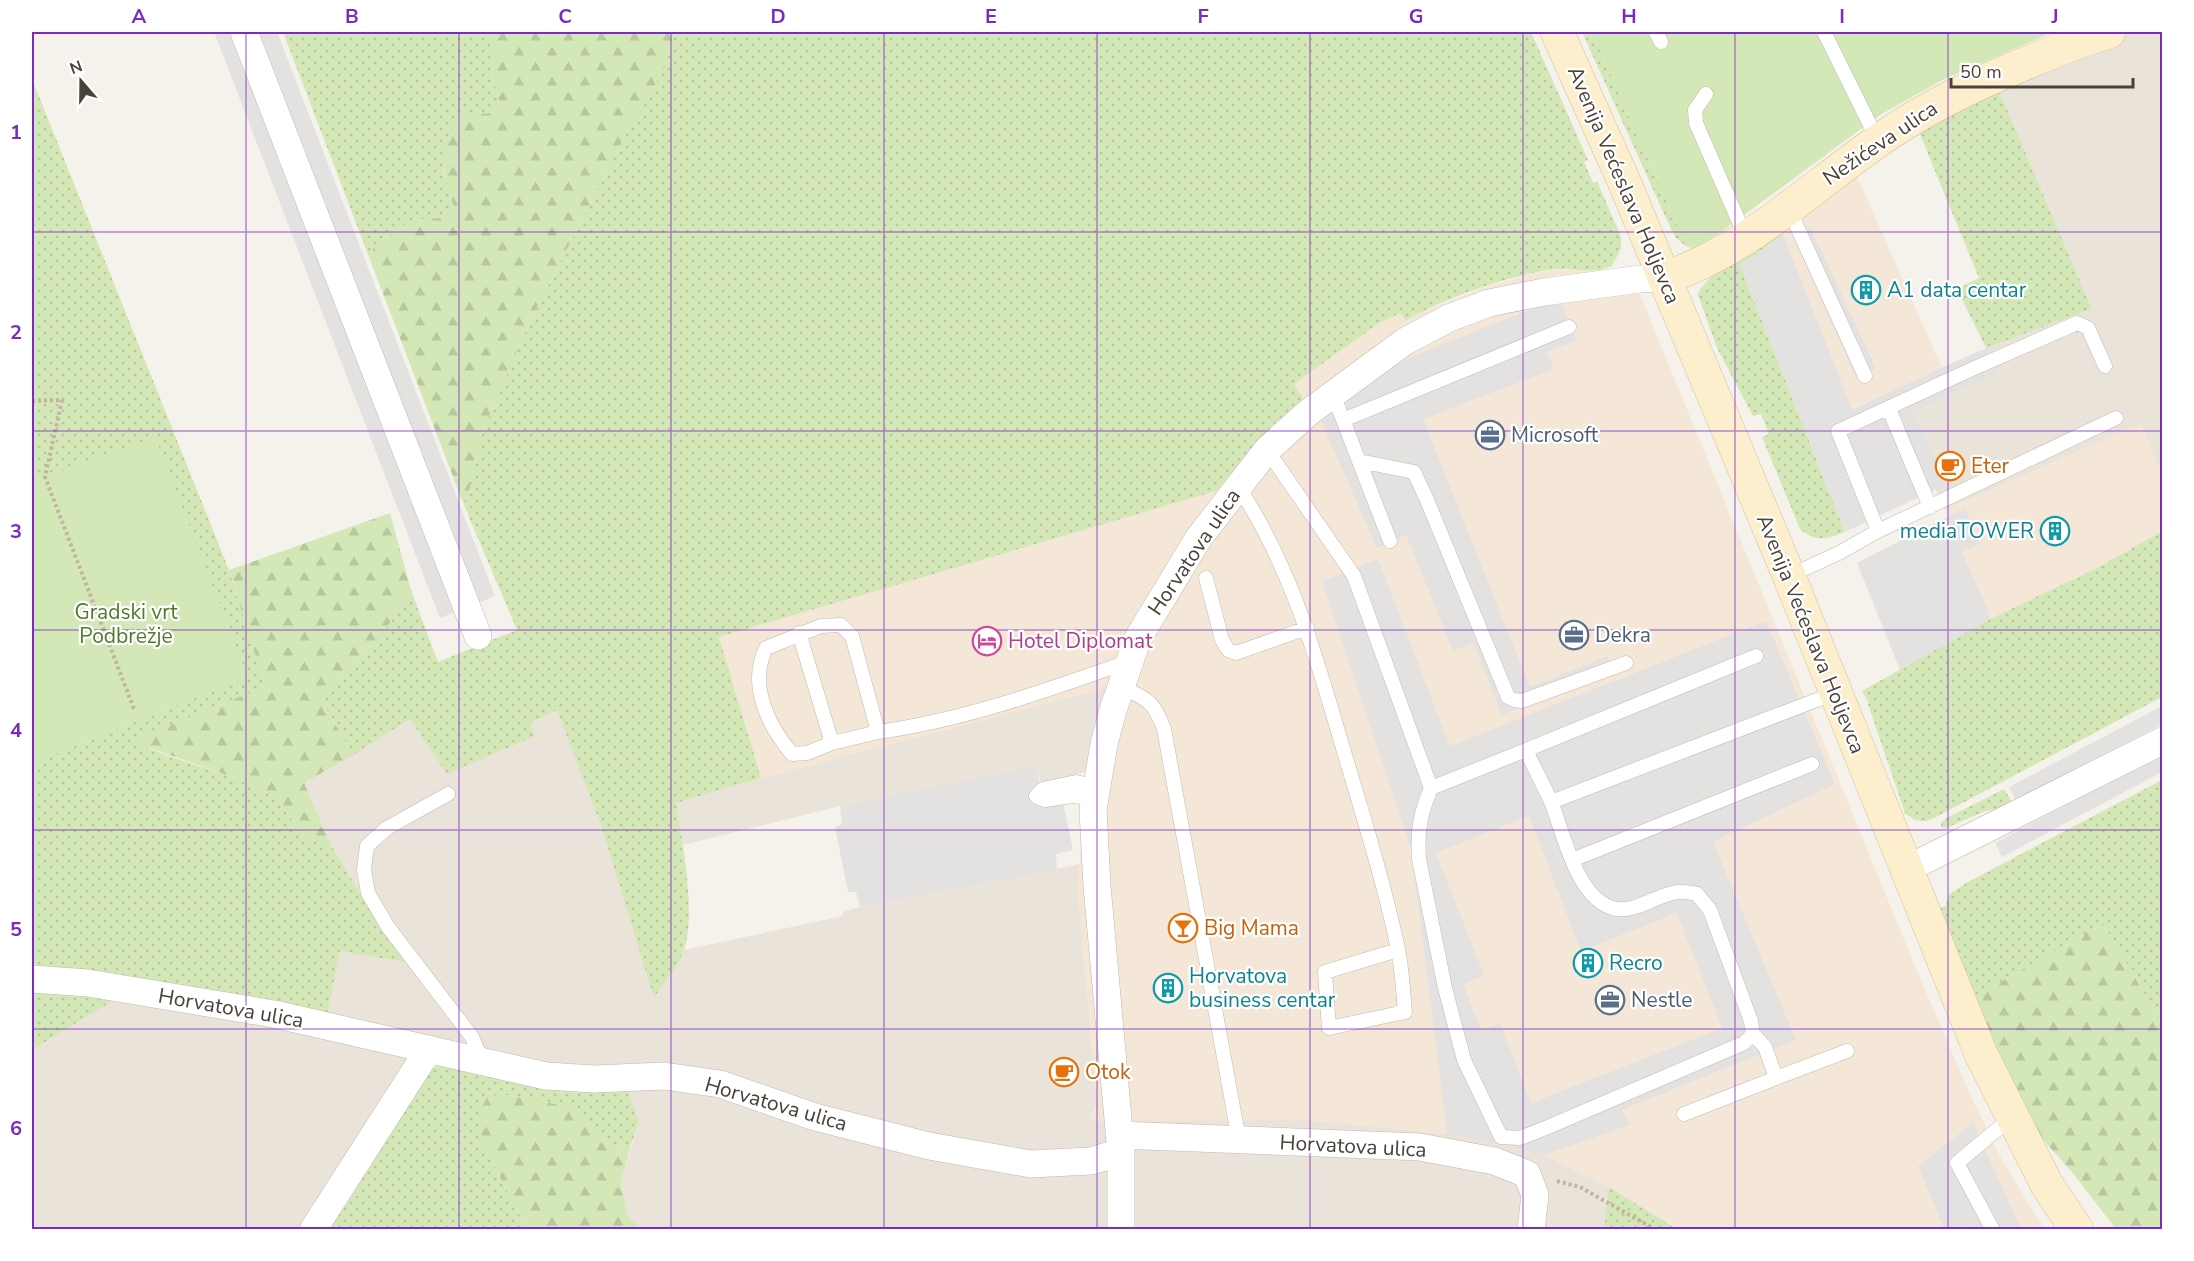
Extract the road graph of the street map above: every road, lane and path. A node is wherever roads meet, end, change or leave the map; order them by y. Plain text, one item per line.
1 (244, 32) edge
2 (1557, 32) edge
3 (1824, 32) edge
4 (2109, 32) edge
5 (1706, 94) dead end
6 (1878, 141) junction
7 (1788, 207) junction
8 (1746, 238) junction
9 (1664, 278) junction
10 (1569, 327) dead end
11 (2105, 366) dead end
12 (1865, 376) dead end
13 (1333, 394) junction
14 (32, 401) edge
15 (1889, 409) junction
16 (2116, 418) dead end
17 (1343, 420) junction
18 (1267, 450) junction
19 (1359, 460) junction
20 (1238, 486) junction
21 (1930, 507) junction
22 (1878, 531) junction
23 (1390, 541) dead end
24 (1789, 576) junction
25 (1206, 578) dead end
26 (1307, 628) junction
27 (799, 633) junction
28 (478, 636) dead end
29 (1756, 656) dead end
30 (1130, 661) junction
31 (1626, 663) dead end
32 (1120, 686) junction
33 (1835, 693) junction
34 (134, 709) dead end
35 (878, 732) junction
36 (2163, 741) edge
37 (832, 743) junction
38 (1526, 750) junction
39 (1812, 765) dead end
40 (1431, 788) junction
41 (448, 794) dead end
42 (1551, 802) junction
43 (1572, 860) junction
44 (1905, 870) junction
45 (1398, 950) junction
46 (32, 979) edge
47 (1753, 1034) junction
48 (429, 1049) junction
49 (1847, 1052) dead end
50 (483, 1063) junction
51 (1776, 1078) junction
52 (1684, 1114) dead end
53 (2011, 1118) junction
54 (1239, 1140) junction
55 (1120, 1144) junction
56 (1580, 1187) dead end
57 (313, 1230) edge
58 (1121, 1230) edge
59 (1531, 1230) edge
60 (1656, 1230) edge
61 (1993, 1230) edge
62 (2077, 1230) edge

1 - 28 street
2 - 9 street, Avenija Većeslava Holjevca
3 - 6 lane
4 - 6 street, Nežićeva ulica
5 - 8 lane
6 - 7 street, Nežićeva ulica
7 - 8 street, Nežićeva ulica
7 - 12 lane
8 - 9 street, Nežićeva ulica
9 - 13 street, Horvatova ulica
9 - 24 street, Avenija Većeslava Holjevca
10 - 17 lane
11 - 15 lane
13 - 17 lane
13 - 18 street, Horvatova ulica
14 - 34 path
15 - 21 lane
15 - 22 lane
16 - 21 lane
17 - 19 lane
18 - 20 street, Horvatova ulica
18 - 40 lane
19 - 23 lane
19 - 31 lane
20 - 26 lane
20 - 30 street, Horvatova ulica
21 - 22 lane
22 - 24 lane
24 - 33 street, Avenija Većeslava Holjevca
25 - 26 lane
26 - 45 lane
27 - 35 lane
27 - 37 lane
27 - 37 lane
29 - 38 lane
30 - 32 street, Horvatova ulica
30 - 35 lane
32 - 54 lane
32 - 55 street, Horvatova ulica
33 - 42 lane
33 - 44 street, Avenija Većeslava Holjevca
35 - 37 lane
36 - 44 street
38 - 40 lane
38 - 42 lane
39 - 43 lane
40 - 47 lane
41 - 50 lane
42 - 43 lane
43 - 47 lane
44 - 53 street, Avenija Većeslava Holjevca
45 - 45 lane
46 - 48 street, Horvatova ulica
47 - 51 lane
48 - 50 street, Horvatova ulica
48 - 57 street
49 - 51 lane
50 - 55 street, Horvatova ulica
51 - 52 lane
53 - 61 lane
53 - 62 street, Avenija Većeslava Holjevca
54 - 55 street, Horvatova ulica
54 - 59 street, Horvatova ulica
55 - 58 street, Horvatova ulica
56 - 60 path

